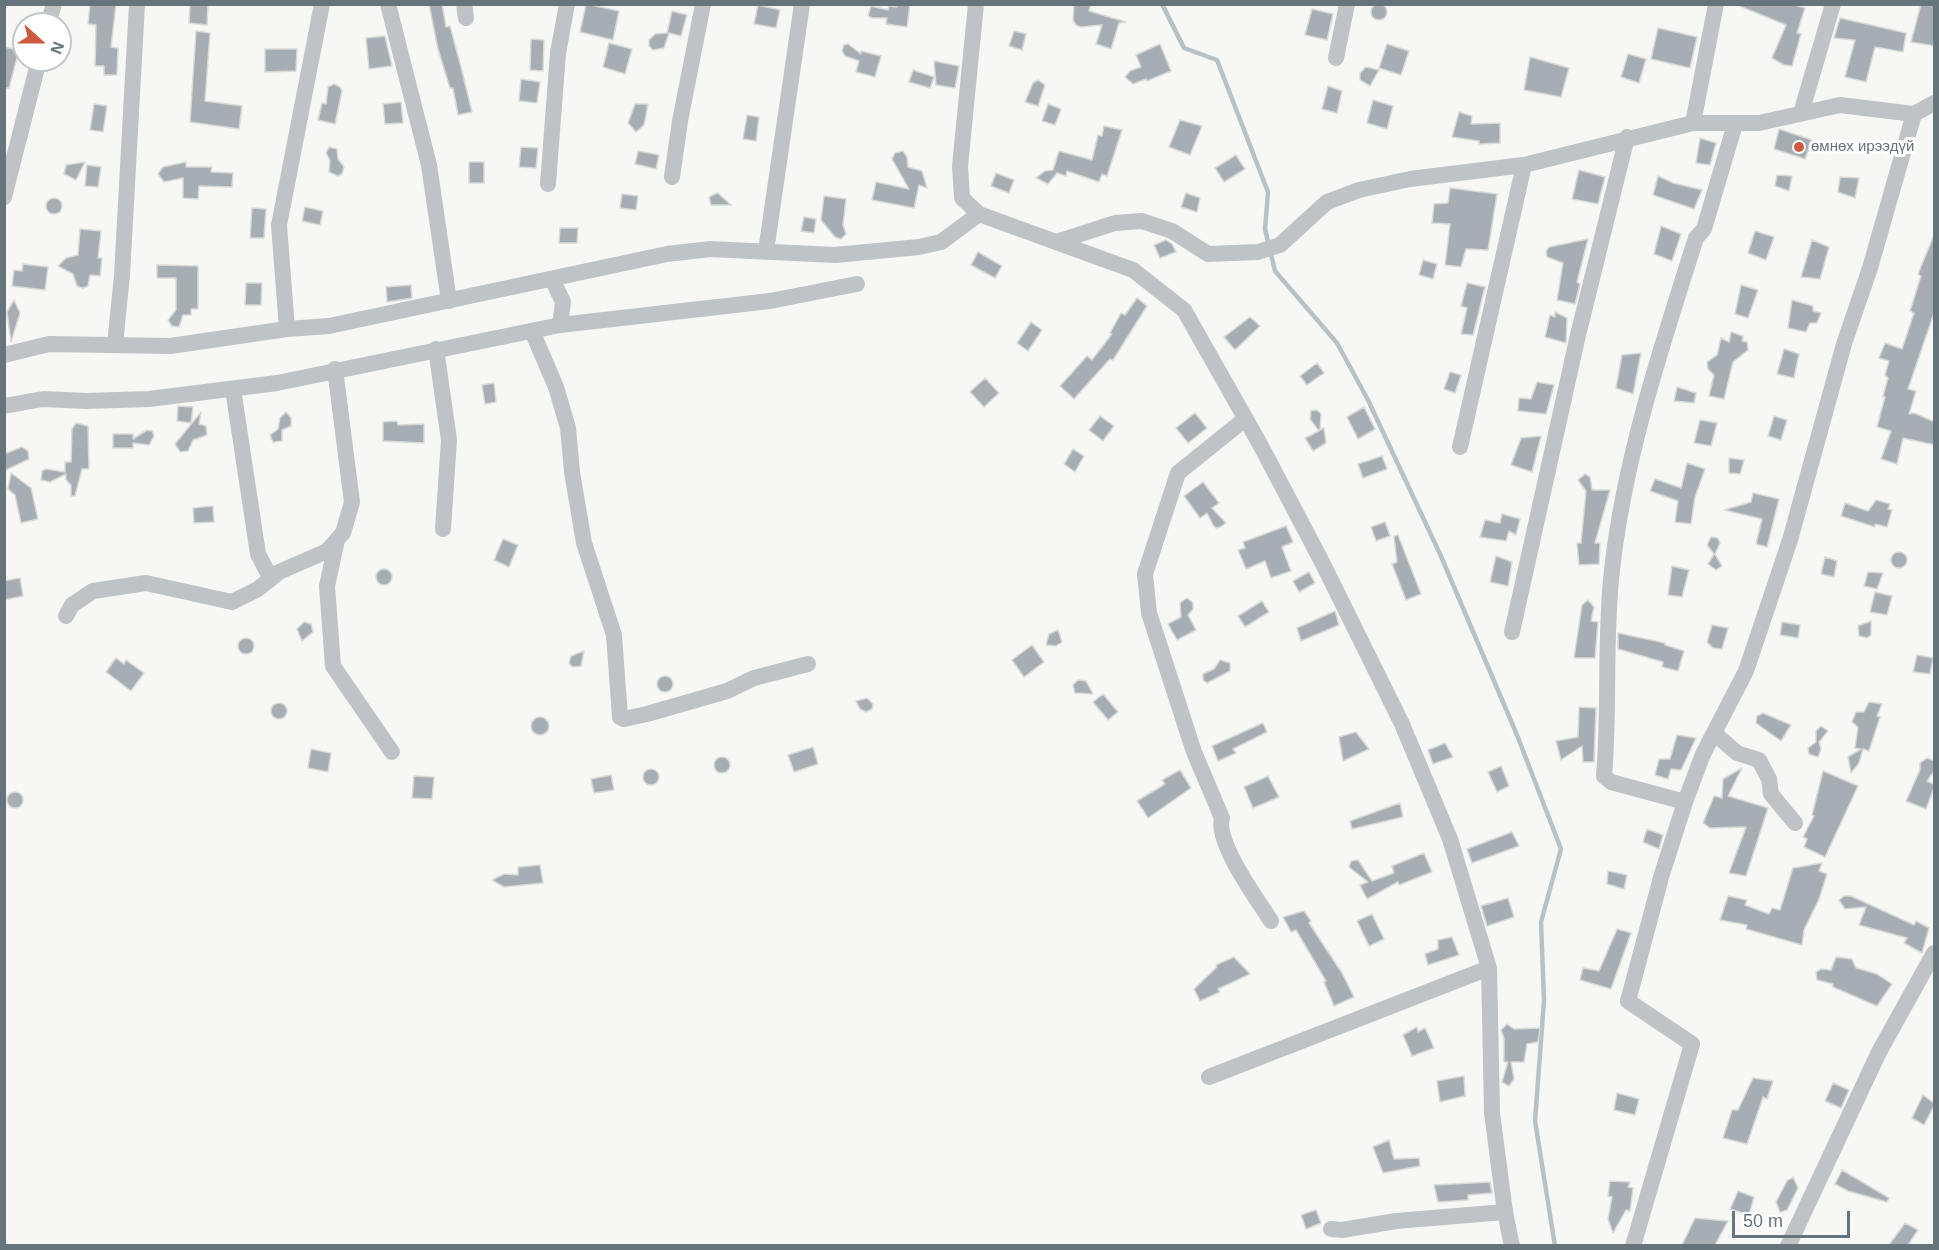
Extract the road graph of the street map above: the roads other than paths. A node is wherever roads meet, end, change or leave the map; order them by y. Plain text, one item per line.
1 (137, 4) edge
2 (322, 4) edge
3 (388, 4) edge
4 (567, 4) edge
5 (703, 4) edge
6 (802, 4) edge
7 (976, 4) edge
8 (1347, 4) edge
9 (1716, 4) edge
10 (1833, 4) edge
11 (1336, 58) dead end
12 (36, 72) edge
13 (1935, 104) edge
14 (1801, 113) junction
15 (1914, 114) junction
16 (1693, 123) junction
17 (1735, 124) junction
18 (1627, 137) junction
19 (1524, 165) junction
20 (672, 177) dead end
21 (548, 184) dead end
22 (4, 197) edge
23 (979, 214) junction
24 (1056, 242) junction
25 (766, 251) junction
26 (552, 279) junction
27 (858, 284) dead end
28 (449, 301) junction
29 (560, 325) junction
30 (287, 329) junction
31 (532, 331) junction
32 (114, 345) junction
33 (436, 349) junction
34 (4, 355) edge
35 (335, 369) junction
36 (232, 389) junction
37 (4, 406) edge
38 (1245, 419) junction
39 (1460, 447) dead end
40 (443, 529) dead end
41 (337, 539) junction
42 (271, 579) junction
43 (66, 616) dead end
44 (1512, 632) dead end
45 (808, 664) dead end
46 (1714, 733) junction
47 (392, 752) dead end
48 (1685, 802) junction
49 (1795, 823) dead end
50 (1271, 921) dead end
51 (1935, 953) edge
52 (1489, 968) junction
53 (1209, 1077) dead end
54 (1505, 1212) junction
55 (1331, 1229) dead end
56 (1512, 1245) edge
57 (1633, 1245) edge
58 (1788, 1245) edge

1 - 32 street
2 - 30 street
3 - 28 street
4 - 21 street
5 - 20 street
6 - 25 street
7 - 23 street
8 - 11 street
9 - 16 street
10 - 14 street
12 - 22 street
13 - 15 street
14 - 15 street
14 - 17 street
15 - 46 street
16 - 17 street
16 - 18 street
17 - 48 street
18 - 19 street
18 - 44 street
19 - 24 street
19 - 39 street
23 - 24 street
23 - 25 street
24 - 38 street
25 - 26 street
26 - 28 street
26 - 29 street
27 - 29 street
28 - 30 street
29 - 31 street
30 - 32 street
31 - 33 street
31 - 45 street
32 - 34 street
33 - 35 street
33 - 40 street
35 - 36 street
35 - 41 street
36 - 37 street
36 - 42 street
38 - 50 street
38 - 52 street
41 - 42 street
41 - 47 street
42 - 43 street
46 - 48 street
46 - 49 street
48 - 57 street
51 - 58 street
52 - 53 street
52 - 54 street
54 - 55 street
54 - 56 street

